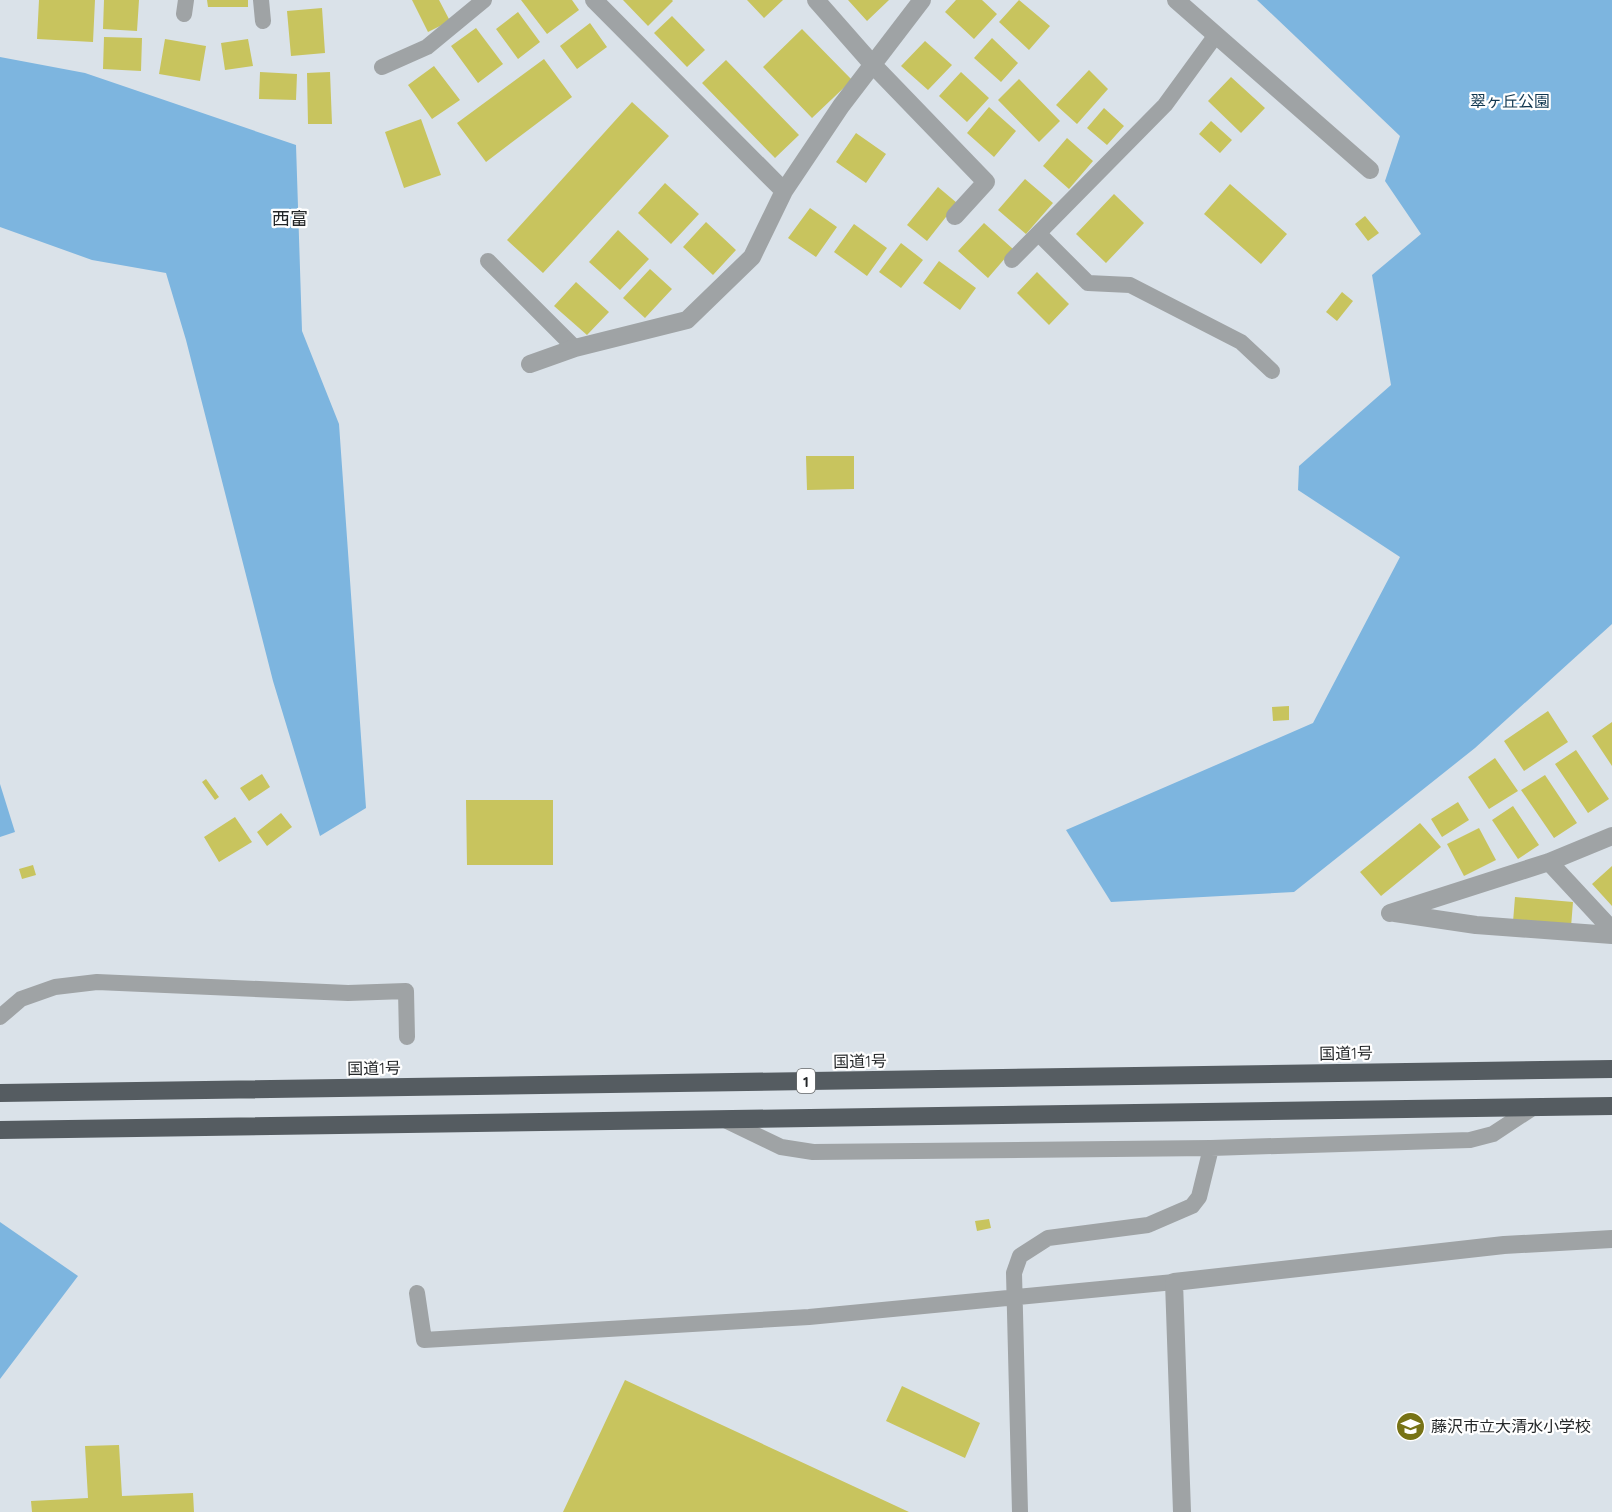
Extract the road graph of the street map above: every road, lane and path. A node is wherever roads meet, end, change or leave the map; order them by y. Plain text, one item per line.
1 (261, 0) edge
2 (484, 0) edge
3 (594, 0) edge
4 (816, 0) edge
5 (922, 0) edge
6 (1176, 0) edge
7 (263, 21) dead end
8 (1216, 35) junction
9 (873, 66) junction
10 (382, 67) dead end
11 (1370, 170) dead end
12 (784, 191) junction
13 (955, 216) dead end
14 (1039, 234) junction
15 (1012, 260) dead end
16 (488, 261) dead end
17 (575, 348) junction
18 (530, 364) dead end
19 (1272, 371) dead end
20 (1612, 836) edge
21 (1549, 861) junction
22 (1612, 932) edge
23 (0, 1017) edge
24 (407, 1037) dead end
25 (1612, 1069) edge
26 (0, 1093) edge
27 (1612, 1106) edge
28 (1534, 1107) junction
29 (722, 1119) junction
30 (0, 1130) edge
31 (1210, 1148) junction
32 (1612, 1239) edge
33 (1174, 1282) junction
34 (417, 1293) dead end
35 (1020, 1512) edge
36 (1182, 1512) edge

1 - 7 lane
2 - 10 lane
3 - 12 street
4 - 9 street
5 - 9 street
6 - 8 street
8 - 11 street
8 - 14 lane
9 - 12 street
9 - 13 street
12 - 17 street
14 - 15 lane
14 - 19 lane
16 - 17 lane
17 - 18 street
20 - 21 street
21 - 22 street
21 - 22 street
23 - 24 lane
25 - 26 highway, 国道1号 / 1
27 - 28 highway, 1
28 - 29 highway, 1
28 - 31 lane
29 - 30 highway, 1
29 - 31 lane
31 - 35 lane
32 - 33 street
33 - 34 lane
33 - 36 street

